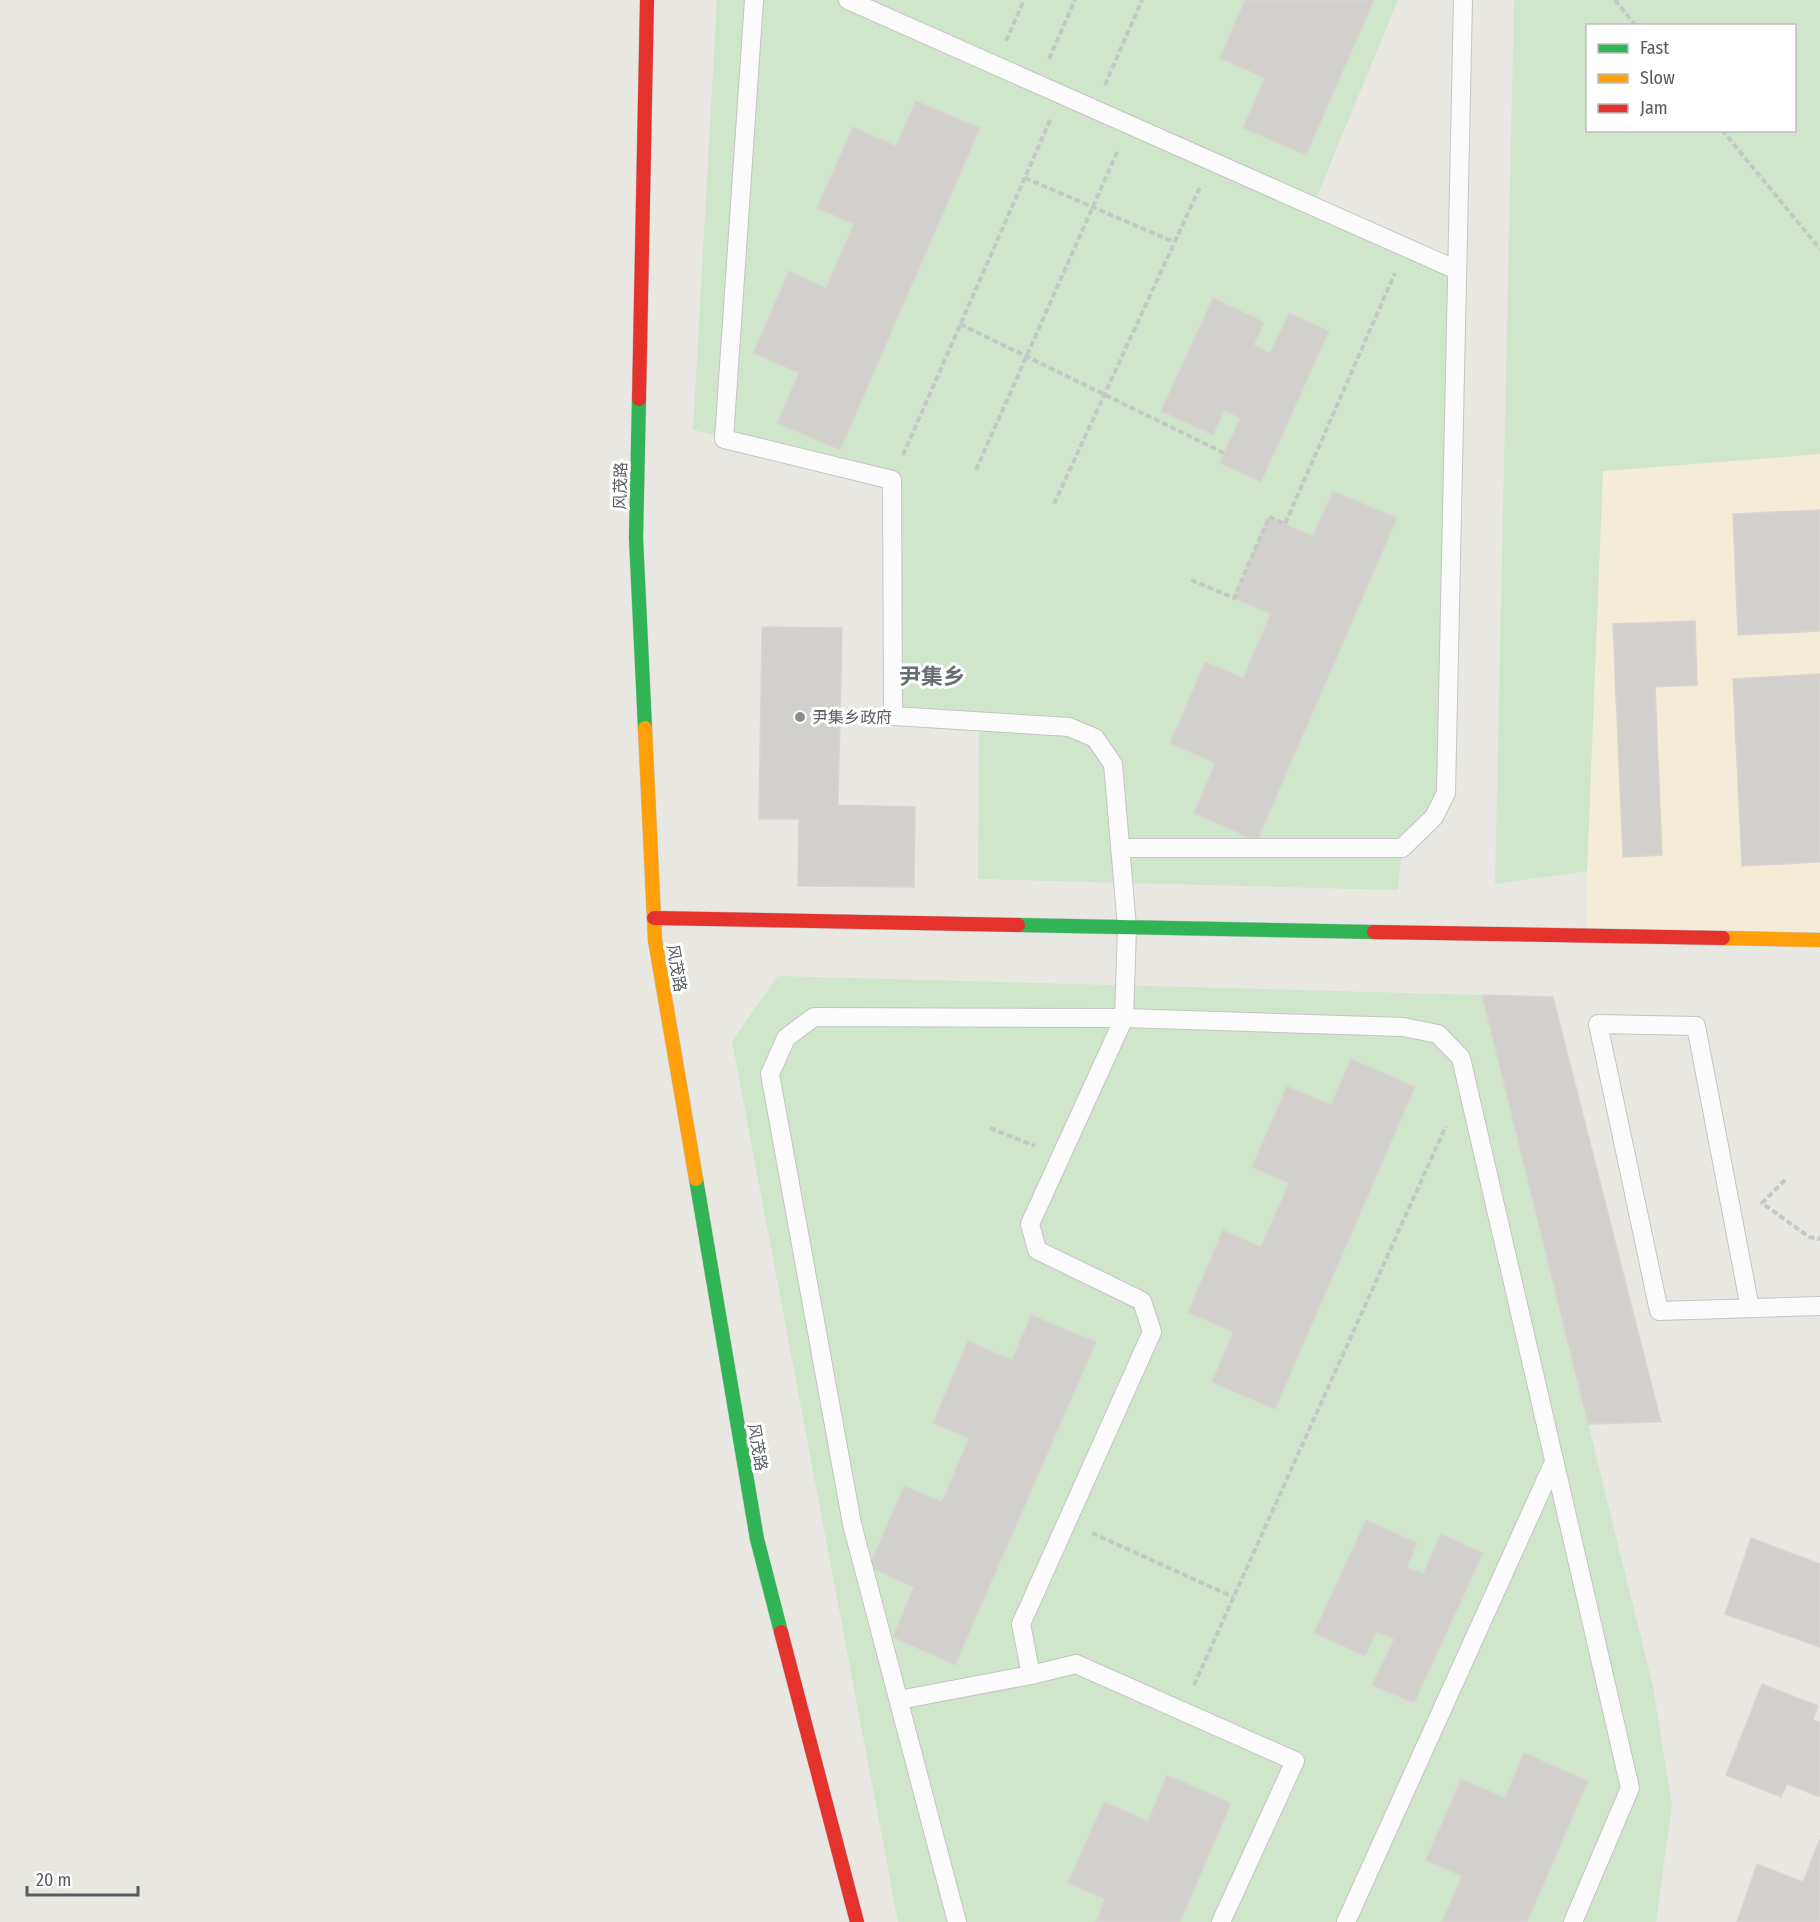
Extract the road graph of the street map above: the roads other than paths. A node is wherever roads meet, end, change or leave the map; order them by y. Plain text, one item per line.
1 (647, 0) edge
2 (754, 0) edge
3 (848, 0) edge
4 (1463, 0) edge
5 (1457, 270) junction
6 (1120, 848) junction
7 (654, 918) junction
8 (1127, 927) junction
9 (1820, 940) edge
10 (1124, 1018) junction
11 (1820, 1306) edge
12 (1750, 1308) junction
13 (1554, 1462) junction
14 (1031, 1675) junction
15 (899, 1700) junction
16 (857, 1922) edge
17 (957, 1922) edge
18 (1221, 1922) edge
19 (1346, 1922) edge
20 (1573, 1922) edge

1 - 7 street, 风茂路
2 - 6 lane
3 - 5 lane
4 - 5 lane
5 - 6 lane
6 - 8 lane
7 - 8 street
7 - 16 street, 风茂路
8 - 9 street
8 - 10 lane
10 - 13 lane
10 - 14 lane
10 - 15 lane
11 - 12 lane
12 - 12 lane
13 - 19 lane
13 - 20 lane
14 - 15 lane
14 - 18 lane
15 - 17 lane

